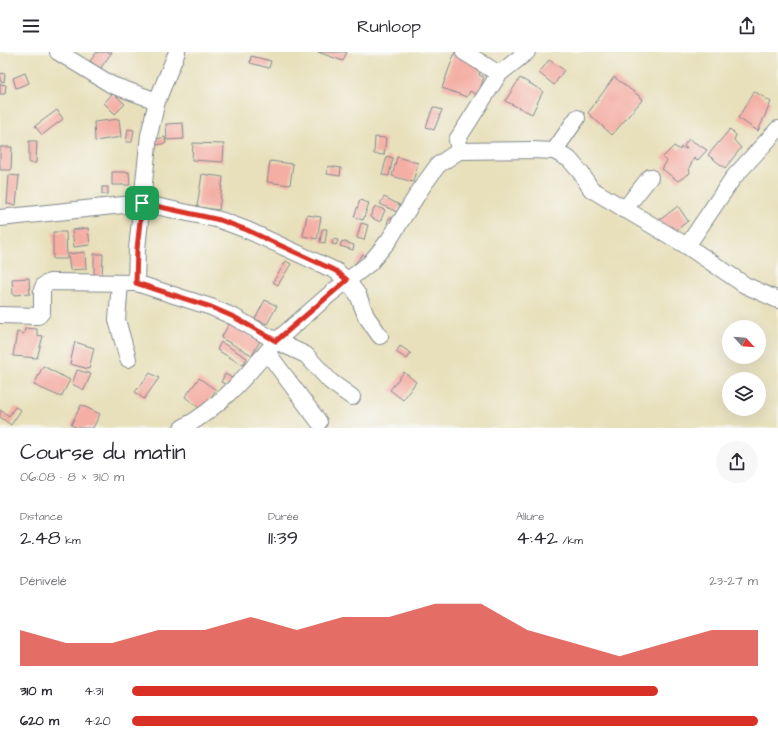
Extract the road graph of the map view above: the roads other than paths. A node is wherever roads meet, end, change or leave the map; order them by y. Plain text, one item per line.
1 (177, 52) edge
2 (464, 52) edge
3 (527, 52) edge
4 (62, 53) edge
5 (499, 74) junction
6 (157, 102) junction
7 (577, 118) dead end
8 (778, 129) edge
9 (459, 151) junction
10 (554, 151) junction
11 (650, 177) dead end
12 (142, 203) junction
13 (624, 210) junction
14 (0, 218) edge
15 (687, 246) junction
16 (347, 280) junction
17 (120, 283) junction
18 (136, 283) junction
19 (778, 300) edge
20 (0, 315) edge
21 (380, 336) dead end
22 (272, 347) junction
23 (128, 359) dead end
24 (352, 397) dead end
25 (319, 422) dead end
26 (182, 428) edge

1 - 6 street
2 - 5 street
3 - 5 street
4 - 6 street
5 - 9 street
6 - 12 street
7 - 10 street
8 - 15 street
9 - 10 street
9 - 16 street
10 - 13 street
11 - 13 street
12 - 14 street
12 - 16 street
12 - 18 street
13 - 15 street
15 - 19 street
16 - 21 street
16 - 22 street
17 - 18 street
17 - 20 street
17 - 23 street
18 - 22 street
22 - 24 street
22 - 25 street
22 - 26 street

